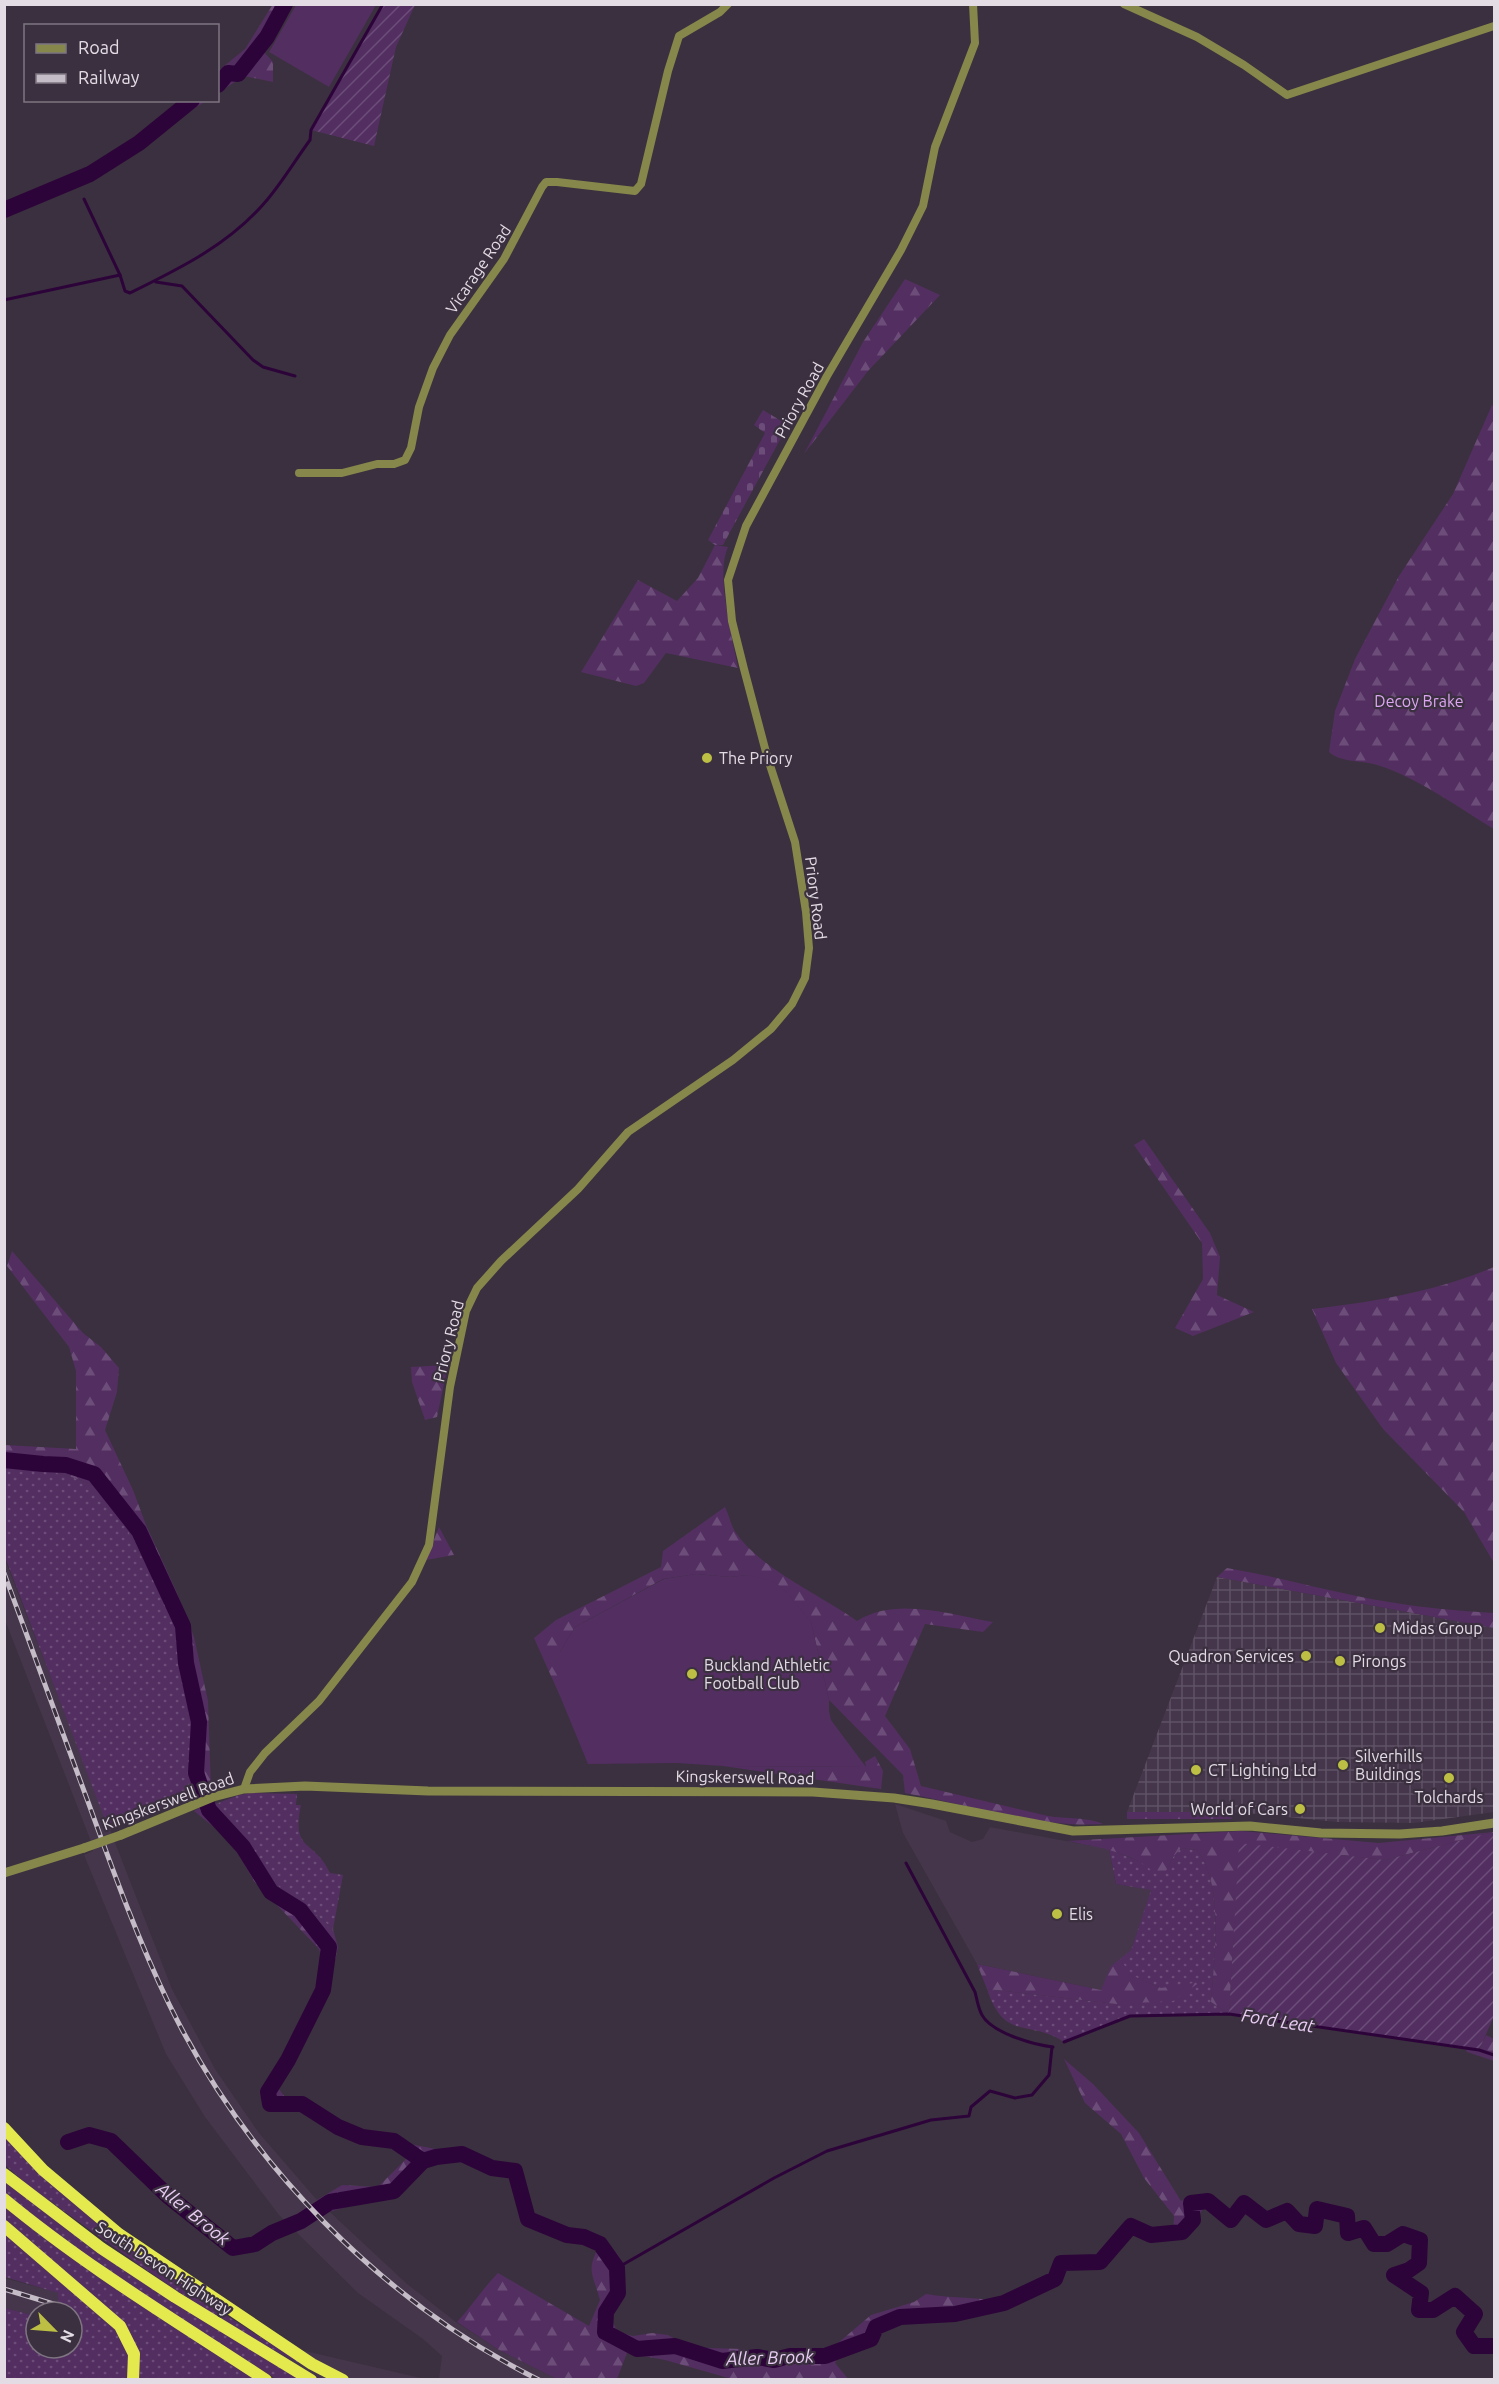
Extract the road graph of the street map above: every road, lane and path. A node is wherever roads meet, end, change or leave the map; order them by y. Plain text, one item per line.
1 (728, 4) edge
2 (973, 4) edge
3 (1124, 4) edge
4 (1494, 26) edge
5 (299, 473) dead end
6 (244, 1789) junction
7 (1494, 1823) edge
8 (4, 1873) edge
9 (4, 2127) edge
10 (4, 2174) edge
11 (4, 2199) edge
12 (4, 2226) edge
13 (133, 2379) edge
14 (266, 2379) edge
15 (311, 2379) edge
16 (343, 2379) edge

1 - 5 street, Vicarage Road
2 - 6 street, Priory Road
3 - 4 street
6 - 7 street, Kingskerswell Road
6 - 8 street, Kingskerswell Road, bridge
9 - 16 highway
10 - 15 highway, South Devon Highway
11 - 14 highway
12 - 13 highway

